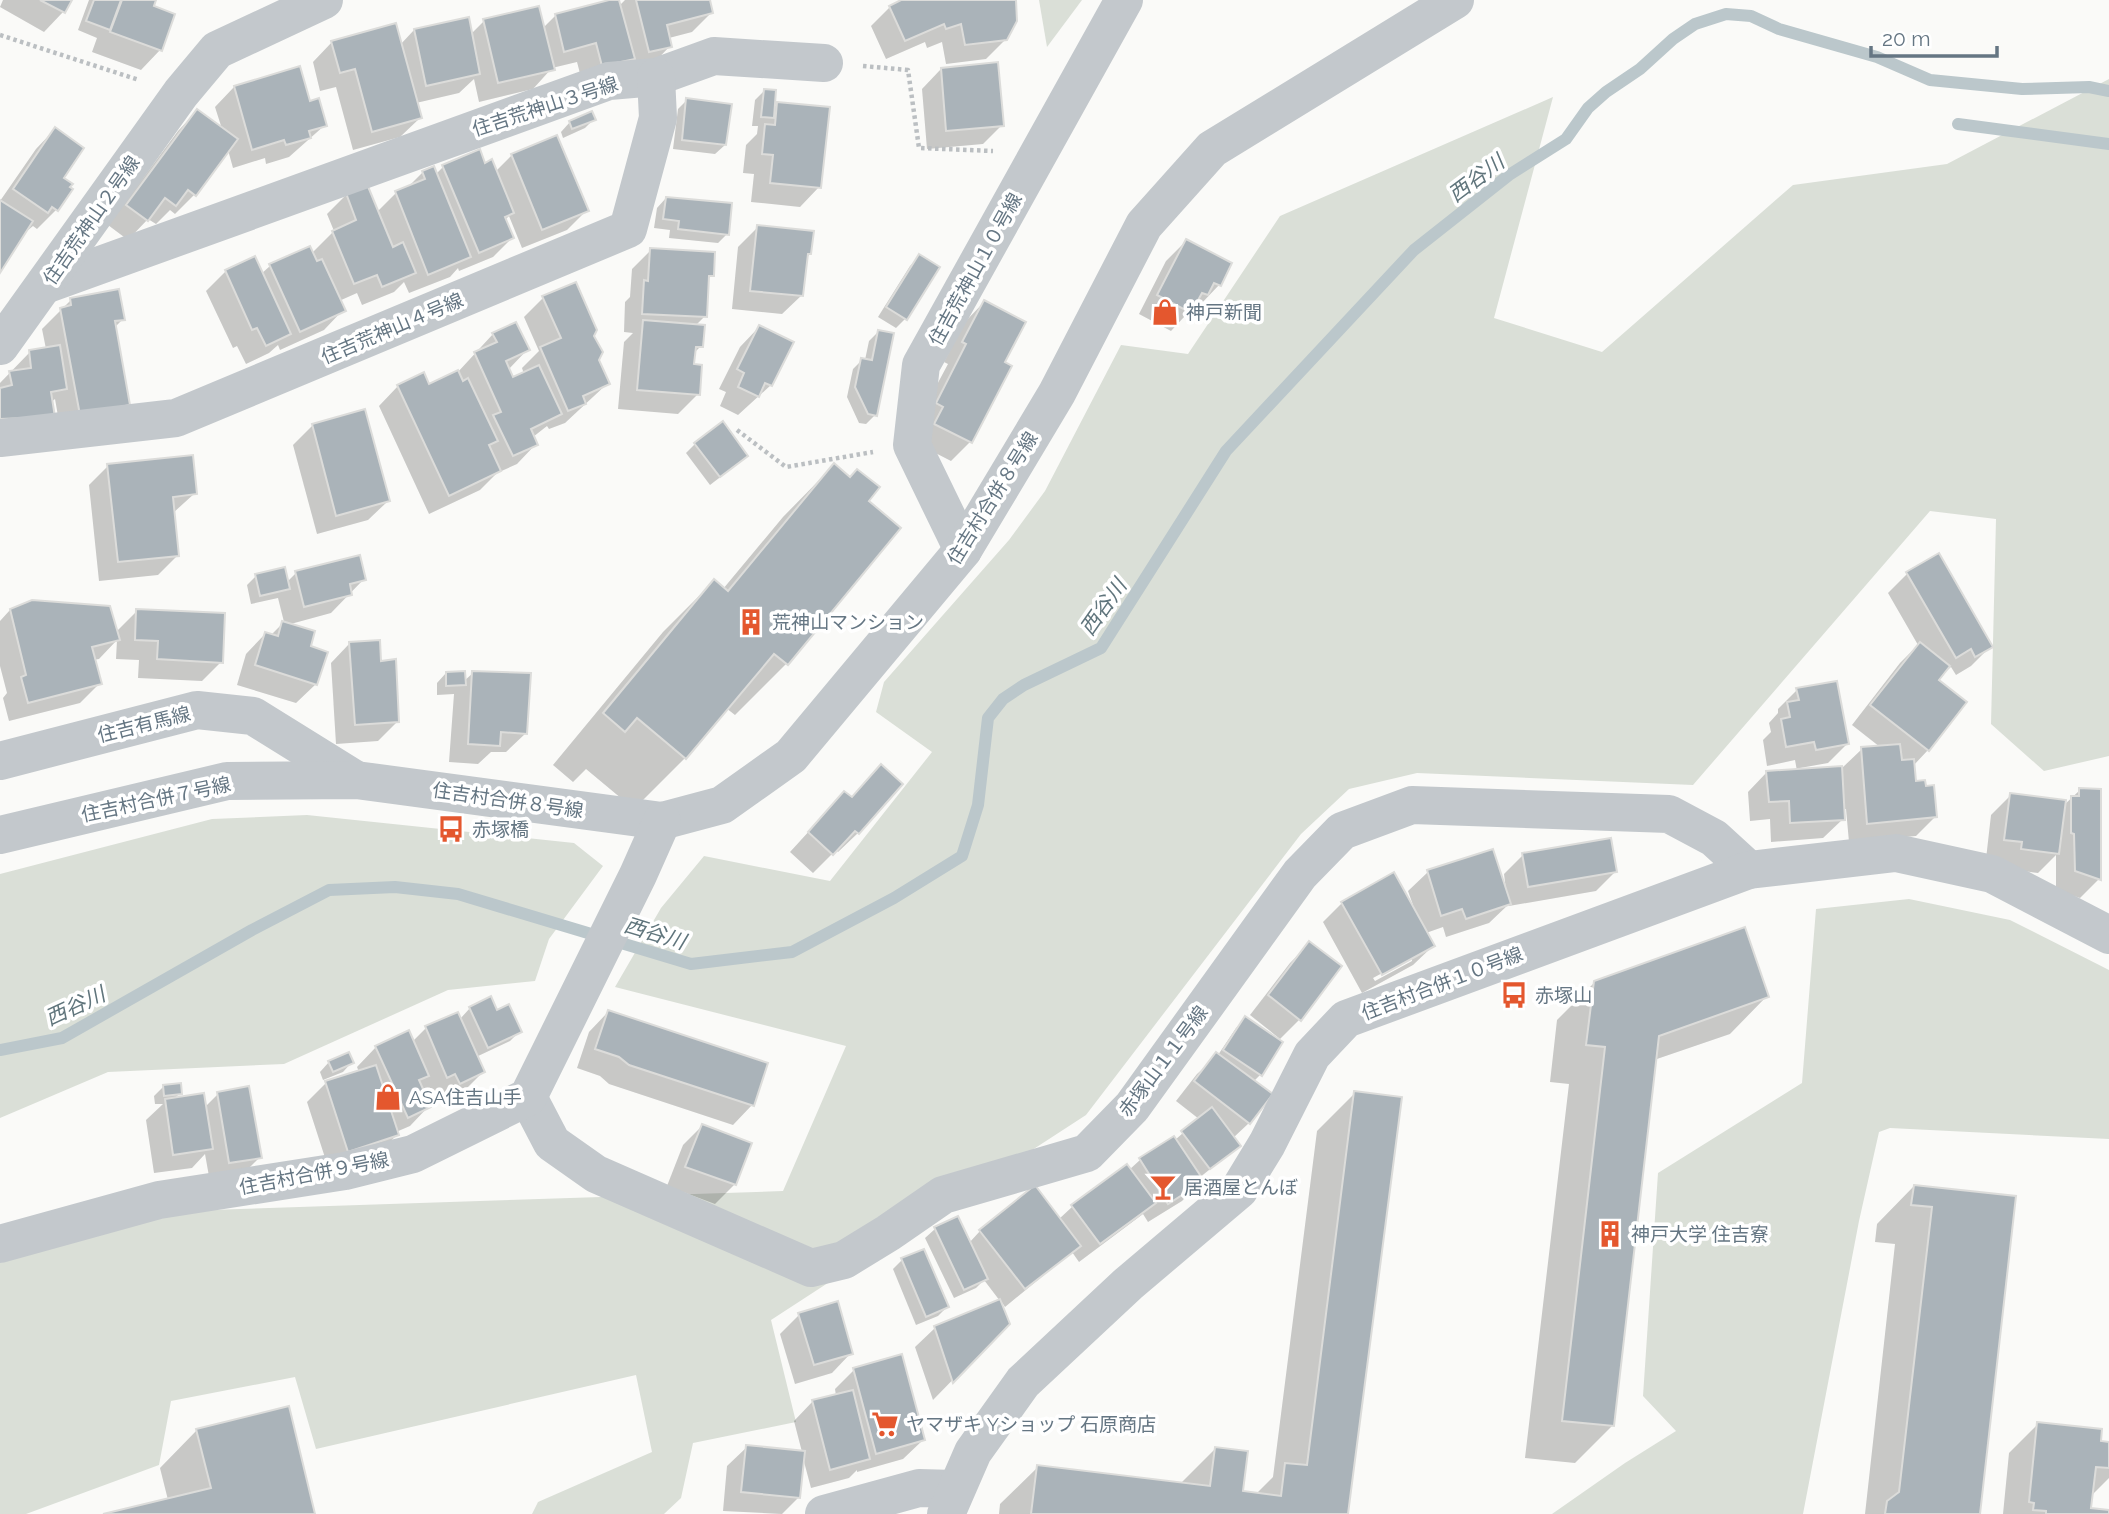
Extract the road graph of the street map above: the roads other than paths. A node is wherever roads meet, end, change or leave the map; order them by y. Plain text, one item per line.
1 (324, 0) edge
2 (1124, 0) edge
3 (1455, 0) edge
4 (824, 63) road end
5 (656, 77) junction
6 (45, 285) junction
7 (0, 346) edge
8 (0, 438) edge
9 (963, 550) junction
10 (0, 761) edge
11 (356, 780) junction
12 (662, 821) junction
13 (0, 835) edge
14 (1749, 870) junction
15 (2109, 934) edge
16 (528, 1097) junction
17 (0, 1244) edge
18 (950, 1502) edge
19 (824, 1514) edge

1 - 6 street, 住吉荒神山２号線
2 - 9 street, 住吉荒神山１０号線
3 - 9 street, 住吉村合併８号線
4 - 5 street, 住吉荒神山３号線
5 - 6 street, 住吉荒神山３号線
5 - 8 street, 住吉荒神山４号線
6 - 7 street, 住吉荒神山２号線
9 - 12 street, 住吉村合併８号線
10 - 11 street, 住吉有馬線
11 - 12 street, 住吉村合併８号線
11 - 13 street, 住吉村合併７号線
12 - 16 street
14 - 15 street, 住吉村合併１０号線
14 - 16 street, 赤塚山１１号線
14 - 18 street, 住吉村合併１０号線
16 - 17 street, 住吉村合併９号線
18 - 19 street

